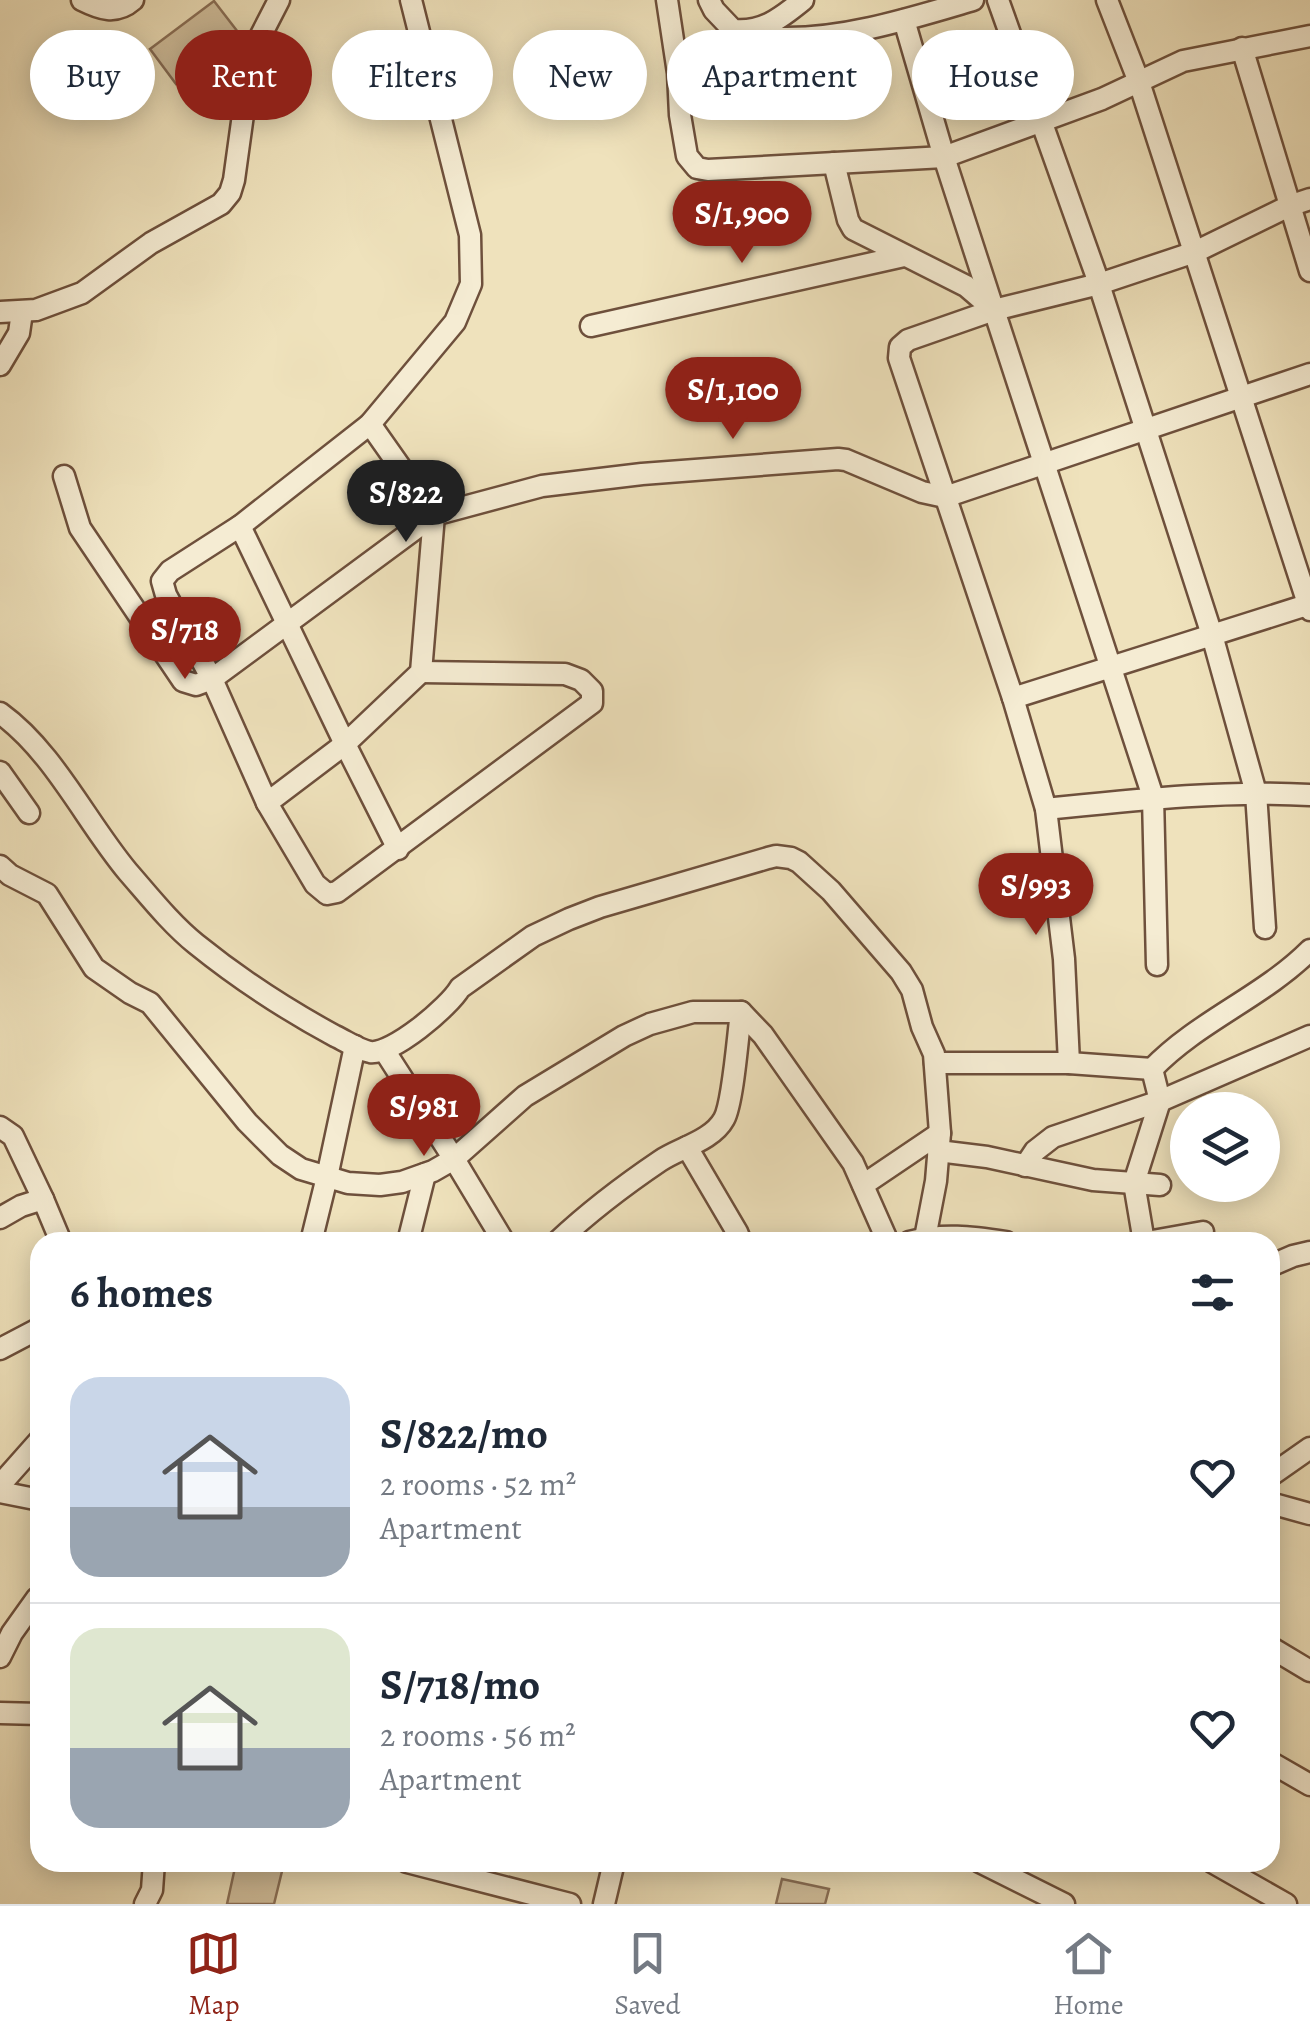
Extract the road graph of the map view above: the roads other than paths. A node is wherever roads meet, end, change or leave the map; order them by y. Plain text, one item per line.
1 (82, 0) edge
2 (133, 0) edge
3 (279, 0) edge
4 (411, 0) edge
5 (668, 0) edge
6 (709, 0) edge
7 (803, 0) edge
8 (972, 0) edge
9 (998, 0) edge
10 (1107, 0) edge
11 (904, 20) junction
12 (733, 30) edge
13 (754, 30) edge
14 (850, 30) edge
15 (1310, 36) edge
16 (1242, 48) junction
17 (1138, 82) junction
18 (1042, 122) junction
19 (944, 157) junction
20 (834, 163) junction
21 (1300, 203) edge
22 (1194, 252) junction
23 (904, 256) junction
24 (1310, 271) edge
25 (1099, 284) junction
26 (994, 310) junction
27 (0, 312) edge
28 (22, 312) junction
29 (590, 326) dead end
30 (0, 364) edge
31 (1310, 374) edge
32 (1242, 398) junction
33 (370, 424) junction
34 (1146, 430) junction
35 (1044, 464) junction
36 (64, 476) dead end
37 (945, 497) junction
38 (434, 515) junction
39 (240, 526) junction
40 (1309, 606) edge
41 (286, 624) junction
42 (1212, 634) junction
43 (1110, 667) junction
44 (421, 672) junction
45 (212, 678) junction
46 (1013, 698) junction
47 (0, 712) edge
48 (344, 744) junction
49 (0, 772) edge
50 (1256, 793) junction
51 (1310, 795) edge
52 (1153, 798) junction
53 (267, 802) junction
54 (1046, 809) junction
55 (29, 813) dead end
56 (398, 849) junction
57 (0, 866) edge
58 (1265, 928) dead end
59 (1310, 950) edge
60 (1156, 965) dead end
61 (740, 1012) junction
62 (1309, 1036) edge
63 (354, 1046) junction
64 (384, 1050) junction
65 (1069, 1062) junction
66 (935, 1063) junction
67 (1152, 1069) junction
68 (1160, 1101) junction
69 (0, 1128) edge
70 (939, 1142) junction
71 (687, 1147) junction
72 (454, 1159) junction
73 (1024, 1166) junction
74 (425, 1174) junction
75 (327, 1177) junction
76 (1134, 1183) junction
77 (863, 1185) junction
78 (1160, 1185) dead end
79 (43, 1199) junction
80 (0, 1218) edge
81 (57, 1232) edge
82 (313, 1232) edge
83 (410, 1232) edge
84 (498, 1232) edge
85 (567, 1232) edge
86 (737, 1232) edge
87 (884, 1232) edge
88 (920, 1232) edge
89 (1144, 1232) edge
90 (1310, 1252) edge
91 (1280, 1262) edge
92 (30, 1334) edge
93 (0, 1350) edge
94 (1310, 1448) edge
95 (30, 1452) edge
96 (1280, 1469) edge
97 (0, 1489) edge
98 (30, 1497) edge
99 (1280, 1506) edge
100 (1310, 1514) edge
101 (30, 1609) edge
102 (1280, 1653) edge
103 (0, 1656) edge
104 (1310, 1671) edge
105 (0, 1714) edge
106 (30, 1714) edge
107 (1280, 1768) edge
108 (1310, 1785) edge
109 (153, 1872) edge
110 (446, 1872) edge
111 (612, 1872) edge
112 (1000, 1872) edge
113 (1230, 1872) edge
114 (145, 1904) edge
115 (570, 1904) edge
116 (604, 1904) edge
117 (1064, 1904) edge
118 (1286, 1904) edge

1 - 2 street
3 - 28 street
4 - 33 street
5 - 20 street
6 - 12 street
7 - 13 street
8 - 11 street
9 - 18 street
10 - 17 street
11 - 14 street
11 - 19 street
15 - 16 street
16 - 17 street
16 - 21 street
17 - 18 street
17 - 22 street
18 - 19 street
18 - 25 street
19 - 20 street
19 - 26 street
20 - 23 street
21 - 22 street
21 - 24 street
22 - 25 street
22 - 32 street
23 - 26 street
23 - 29 street
25 - 26 street
25 - 34 street
26 - 35 street
26 - 37 street
27 - 28 street
28 - 30 street
31 - 32 street
32 - 34 street
32 - 40 street
33 - 38 street
33 - 39 street
34 - 35 street
34 - 42 street
35 - 37 street
35 - 43 street
36 - 45 street
37 - 38 street
37 - 46 street
38 - 41 street
38 - 44 street
39 - 41 street
39 - 45 street
40 - 42 street
41 - 45 street
41 - 48 street
42 - 43 street
42 - 50 street
43 - 46 street
43 - 52 street
44 - 48 street
44 - 56 street
45 - 53 street
46 - 54 street
47 - 63 street
48 - 53 street
48 - 56 street
49 - 55 street
50 - 51 street
50 - 52 street
50 - 58 street
52 - 54 street
52 - 60 street
53 - 56 street
54 - 65 street
57 - 75 street
59 - 67 street
61 - 71 street
61 - 72 street
61 - 77 street
62 - 68 street
63 - 64 street
63 - 75 street
64 - 66 street
64 - 72 street
65 - 66 street
65 - 67 street
66 - 70 street
67 - 68 street
68 - 73 street
68 - 76 street
69 - 79 street
70 - 73 street
70 - 77 street
70 - 88 street
71 - 85 street
71 - 86 street
72 - 74 street
72 - 84 street
73 - 76 street
74 - 75 street
74 - 83 street
75 - 82 street
76 - 78 street
76 - 89 street
77 - 87 street
79 - 80 street
79 - 81 street
90 - 91 street
92 - 93 street
94 - 96 street
95 - 97 street
97 - 98 street
99 - 100 street
101 - 103 street
102 - 104 street
105 - 106 street
107 - 108 street
109 - 114 street
110 - 115 street
111 - 116 street
112 - 117 street
113 - 118 street

